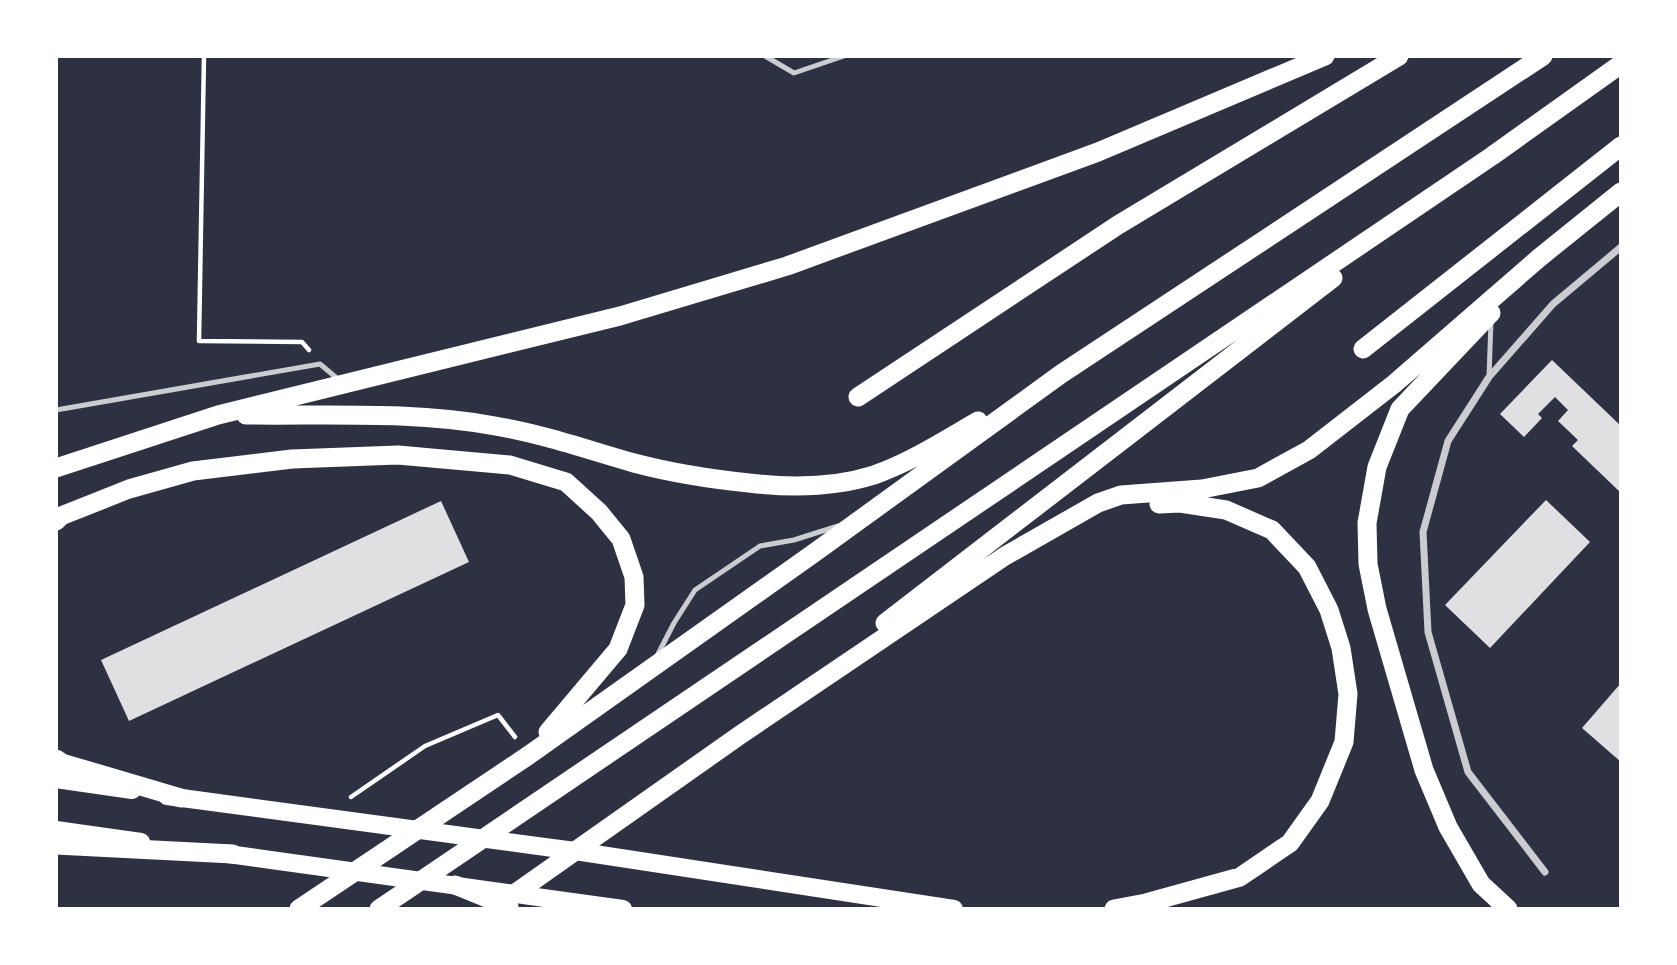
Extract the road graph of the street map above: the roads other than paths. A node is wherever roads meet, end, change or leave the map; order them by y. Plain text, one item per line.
1 (765, 56) edge
2 (844, 56) edge
3 (1325, 56) edge
4 (1399, 56) edge
5 (1544, 56) edge
6 (1621, 64) edge
7 (1621, 146) edge
8 (1492, 156) junction
9 (1621, 192) edge
10 (1621, 247) edge
11 (1539, 258) junction
12 (1491, 312) junction
13 (1363, 349) dead end
14 (1061, 374) junction
15 (1489, 377) junction
16 (344, 384) junction
17 (858, 397) dead end
18 (56, 410) edge
19 (218, 415) junction
20 (56, 468) edge
21 (1075, 516) junction
22 (861, 519) junction
23 (56, 521) edge
24 (650, 668) junction
25 (740, 734) junction
26 (529, 755) junction
27 (56, 759) edge
28 (56, 779) edge
29 (181, 798) junction
30 (56, 830) edge
31 (56, 845) edge
32 (233, 854) junction
33 (1545, 872) dead end
34 (455, 886) junction
35 (299, 909) edge
36 (379, 909) edge
37 (493, 909) edge
38 (515, 909) edge
39 (623, 909) edge
40 (954, 909) edge
41 (1114, 909) edge
42 (1508, 909) edge

1 - 2 lane
3 - 16 highway
4 - 17 highway
5 - 14 highway
6 - 8 highway
7 - 13 highway
8 - 25 highway
8 - 36 highway
9 - 11 highway
10 - 15 street
11 - 12 highway
11 - 21 highway
12 - 15 lane
12 - 42 highway
14 - 19 highway
14 - 22 highway
15 - 33 street
16 - 18 lane
16 - 19 highway
19 - 20 highway
21 - 25 highway
21 - 41 highway
22 - 24 highway
22 - 24 lane
23 - 26 highway
24 - 26 highway
25 - 37 highway
26 - 35 highway
27 - 29 highway
28 - 29 main road
29 - 40 main road
30 - 32 main road
31 - 32 highway
32 - 34 main road
34 - 38 highway
34 - 39 main road

